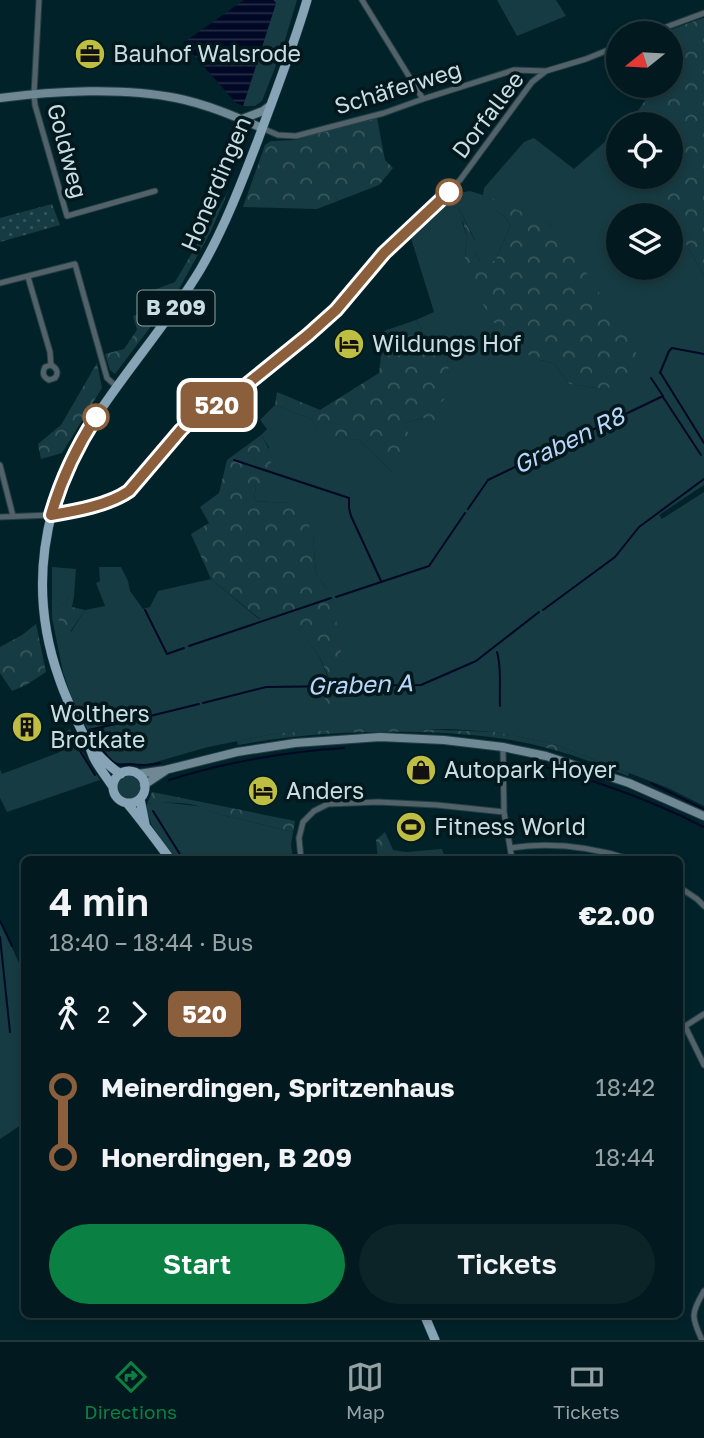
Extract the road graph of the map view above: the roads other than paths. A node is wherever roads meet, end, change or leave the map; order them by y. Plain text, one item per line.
1 (39, 0) edge
2 (307, 0) edge
3 (362, 0) edge
4 (704, 13) edge
5 (682, 21) edge
6 (606, 50) edge
7 (523, 71) junction
8 (546, 71) junction
9 (532, 82) junction
10 (34, 94) junction
11 (0, 98) edge
12 (423, 99) junction
13 (271, 105) junction
14 (242, 119) junction
15 (262, 128) junction
16 (155, 191) dead end
17 (28, 276) junction
18 (0, 283) edge
19 (51, 365) dead end
20 (117, 387) junction
21 (0, 465) edge
22 (51, 515) junction
23 (13, 516) junction
24 (0, 517) edge
25 (503, 747) junction
26 (90, 748) junction
27 (165, 770) junction
28 (121, 774) junction
29 (138, 774) junction
30 (144, 785) junction
31 (113, 787) junction
32 (140, 799) junction
33 (127, 803) junction
34 (504, 812) junction
35 (704, 816) edge
36 (145, 824) junction
37 (510, 848) junction
38 (168, 856) edge
39 (302, 856) edge
40 (511, 856) edge
41 (619, 856) edge
42 (683, 890) edge
43 (704, 906) edge
44 (704, 1014) edge
45 (683, 1027) edge
46 (683, 1030) edge
47 (704, 1065) edge
48 (704, 1291) edge
49 (426, 1318) edge
50 (435, 1340) edge
51 (702, 1340) edge

1 - 10 street, Goldweg
2 - 13 main road, Honerdingen / B 209
3 - 12 street
4 - 5 street
6 - 8 street, Dorfallee
7 - 8 street, Schäferweg
7 - 9 street
7 - 12 street, Schäferweg
8 - 9 street, Dorfallee
9 - 22 street, Dorfallee
10 - 11 main road
10 - 14 main road
10 - 16 street, Goldweg
12 - 15 street, Schäferweg
13 - 14 main road
13 - 15 main road, Honerdingen / B 209
14 - 15 main road
15 - 20 main road, Honerdingen / B 209
17 - 18 street
17 - 19 street
17 - 20 street
20 - 22 main road, B 209
21 - 23 street
22 - 23 street, Dorfallee
22 - 26 main road, B 209
23 - 24 street, Dorfallee
25 - 27 main road
25 - 34 street
25 - 35 main road
26 - 28 main road, B 209
26 - 31 main road, B 209
27 - 29 main road
27 - 30 main road
28 - 29 main road
28 - 31 main road
29 - 30 main road
30 - 32 main road, B 209
31 - 33 main road, B 209
32 - 33 main road
32 - 36 main road, B 209
33 - 36 main road, B 209
34 - 37 street
34 - 39 street
36 - 38 main road, B 209
37 - 40 street
37 - 41 street
42 - 43 street
44 - 45 street
46 - 47 street
48 - 51 street
49 - 50 main road

